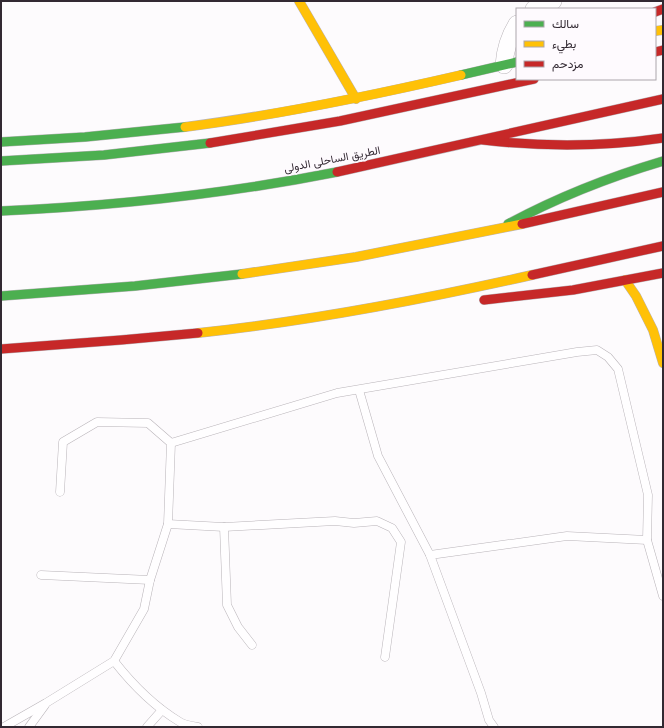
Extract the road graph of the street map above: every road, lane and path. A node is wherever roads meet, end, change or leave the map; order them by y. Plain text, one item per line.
1 (299, 1) edge
2 (553, 1) edge
3 (536, 8) edge
4 (516, 26) edge
5 (510, 64) edge
6 (529, 80) edge
7 (356, 99) junction
8 (663, 99) edge
9 (663, 138) edge
10 (59, 140) junction
11 (480, 140) junction
12 (1, 142) edge
13 (60, 158) junction
14 (1, 161) edge
15 (663, 161) edge
16 (663, 192) edge
17 (1, 210) edge
18 (500, 229) junction
19 (663, 246) edge
20 (663, 273) edge
21 (625, 280) junction
22 (569, 281) dead end
23 (1, 296) edge
24 (1, 349) edge
25 (663, 362) edge
26 (359, 390) junction
27 (171, 442) junction
28 (60, 492) dead end
29 (168, 524) junction
30 (224, 527) junction
31 (647, 540) junction
32 (430, 555) junction
33 (41, 575) dead end
34 (150, 580) junction
35 (663, 596) edge
36 (252, 645) dead end
37 (385, 657) dead end
38 (114, 661) junction
39 (46, 703) junction
40 (162, 710) junction
41 (4, 727) edge
42 (29, 727) edge
43 (147, 727) edge
44 (198, 727) edge
45 (494, 727) edge

1 - 7 main road
2 - 3 street
4 - 5 street
5 - 7 main road
6 - 13 main road
7 - 10 main road
8 - 11 main road, الطريق الساحلى الدولى
9 - 11 main road
10 - 12 main road
10 - 13 main road
11 - 17 main road, الطريق الساحلى الدولى
13 - 14 main road
15 - 18 main road
16 - 18 main road
18 - 23 main road
19 - 24 main road
20 - 21 main road
21 - 22 main road
21 - 25 main road
26 - 27 lane
26 - 31 lane
26 - 32 lane
27 - 28 lane
27 - 29 lane
29 - 30 lane
29 - 34 lane
30 - 36 lane
30 - 37 lane
31 - 32 lane
31 - 35 lane
32 - 45 lane
33 - 34 lane
34 - 38 lane
38 - 39 lane
38 - 40 lane
39 - 41 lane
39 - 42 lane
40 - 43 lane
40 - 44 lane

